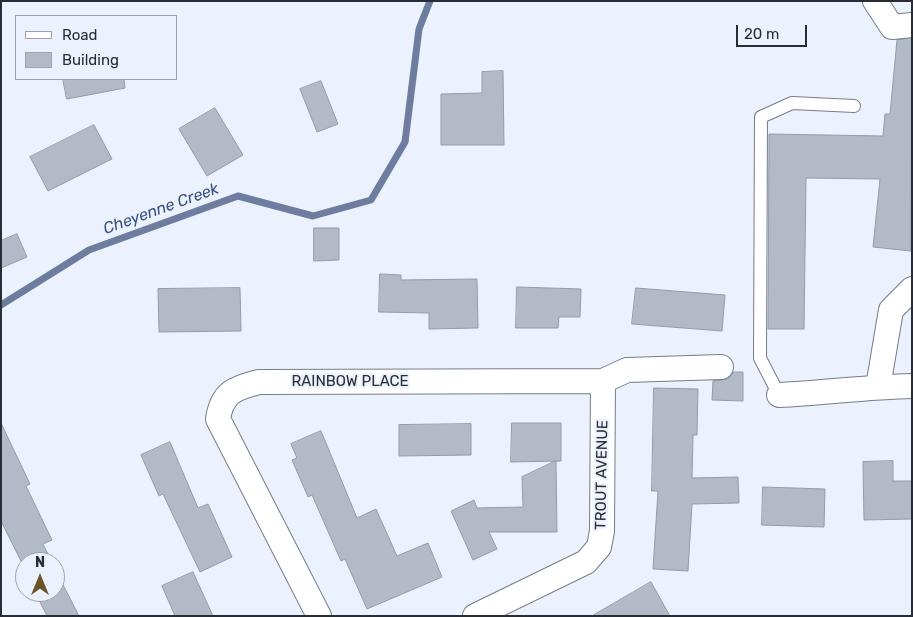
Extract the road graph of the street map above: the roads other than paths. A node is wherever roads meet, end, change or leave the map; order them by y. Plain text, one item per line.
1 (875, 1) edge
2 (912, 25) edge
3 (854, 106) dead end
4 (912, 289) edge
5 (721, 366) dead end
6 (603, 381) junction
7 (912, 386) edge
8 (878, 387) junction
9 (779, 395) joint
10 (319, 616) edge
11 (475, 616) edge

1 - 2 street
3 - 9 lane
4 - 8 street
5 - 6 street, RAINBOW PLACE
6 - 10 street, RAINBOW PLACE
6 - 11 street, TROUT AVENUE
7 - 8 street
8 - 9 street

